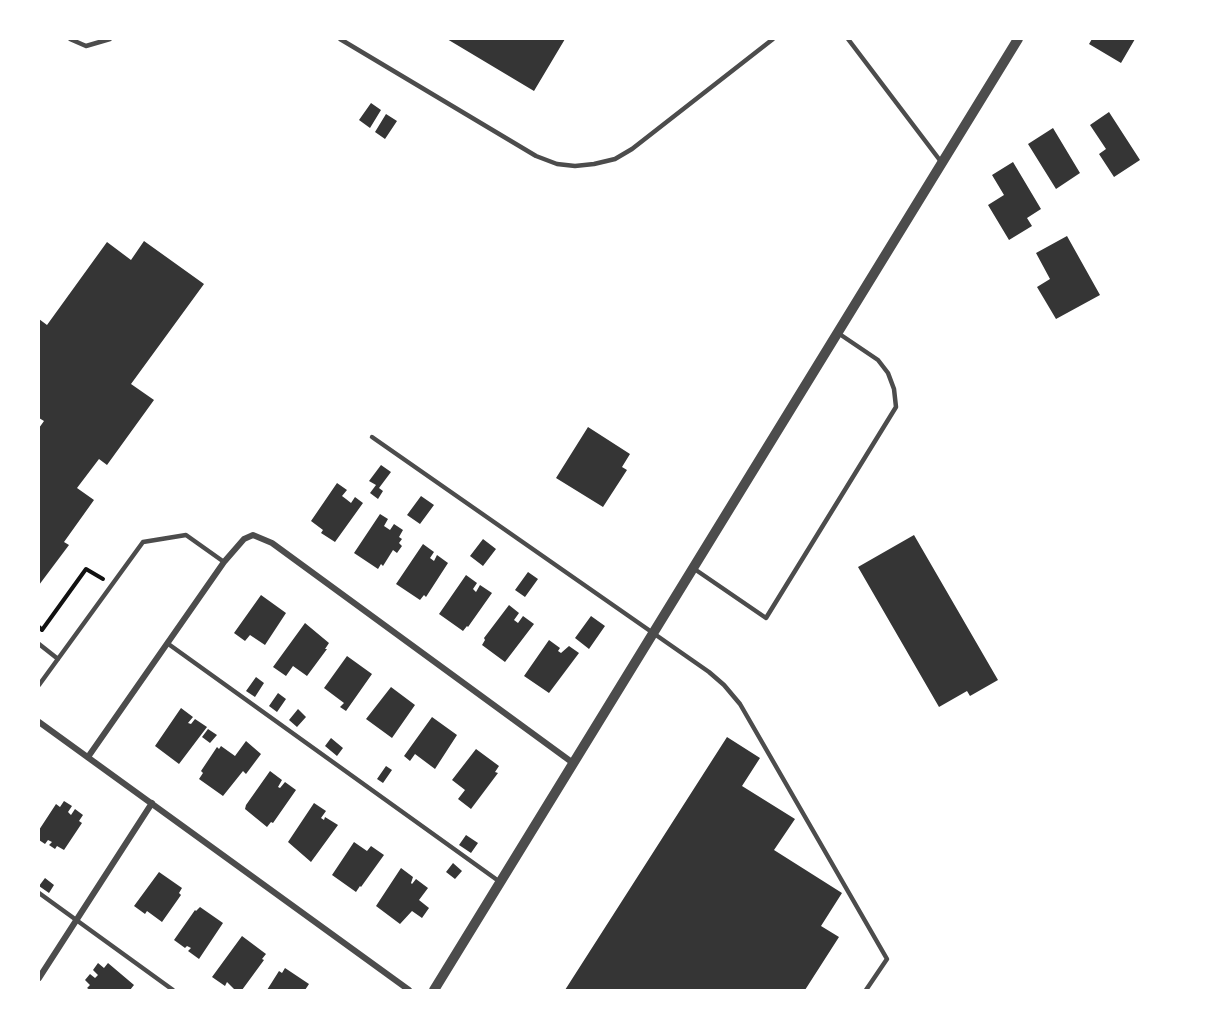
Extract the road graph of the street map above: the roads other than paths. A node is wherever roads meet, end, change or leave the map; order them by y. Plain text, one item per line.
1 (70, 39) edge
2 (110, 39) edge
3 (340, 39) edge
4 (773, 39) edge
5 (848, 39) edge
6 (1018, 39) edge
7 (942, 163) junction
8 (838, 333) junction
9 (372, 437) dead end
10 (224, 562) junction
11 (693, 568) junction
12 (652, 634) junction
13 (167, 643) junction
14 (39, 644) edge
15 (58, 658) junction
16 (39, 685) edge
17 (39, 722) edge
18 (87, 757) junction
19 (573, 763) junction
20 (152, 803) junction
21 (500, 882) junction
22 (39, 892) edge
23 (77, 920) junction
24 (39, 978) edge
25 (173, 990) edge
26 (409, 990) edge
27 (434, 990) edge
28 (866, 990) edge

1 - 2 lane
3 - 4 lane
5 - 7 lane
6 - 7 street
7 - 8 street
8 - 11 street
8 - 11 lane
9 - 12 lane
10 - 13 street
10 - 15 lane
10 - 19 street
11 - 12 street
12 - 19 street
12 - 28 lane
13 - 18 street
13 - 21 lane
14 - 15 lane
15 - 16 lane
17 - 18 street
18 - 20 street
19 - 21 street
20 - 23 street
20 - 26 street
21 - 27 street
22 - 23 lane
23 - 24 street
23 - 25 lane

